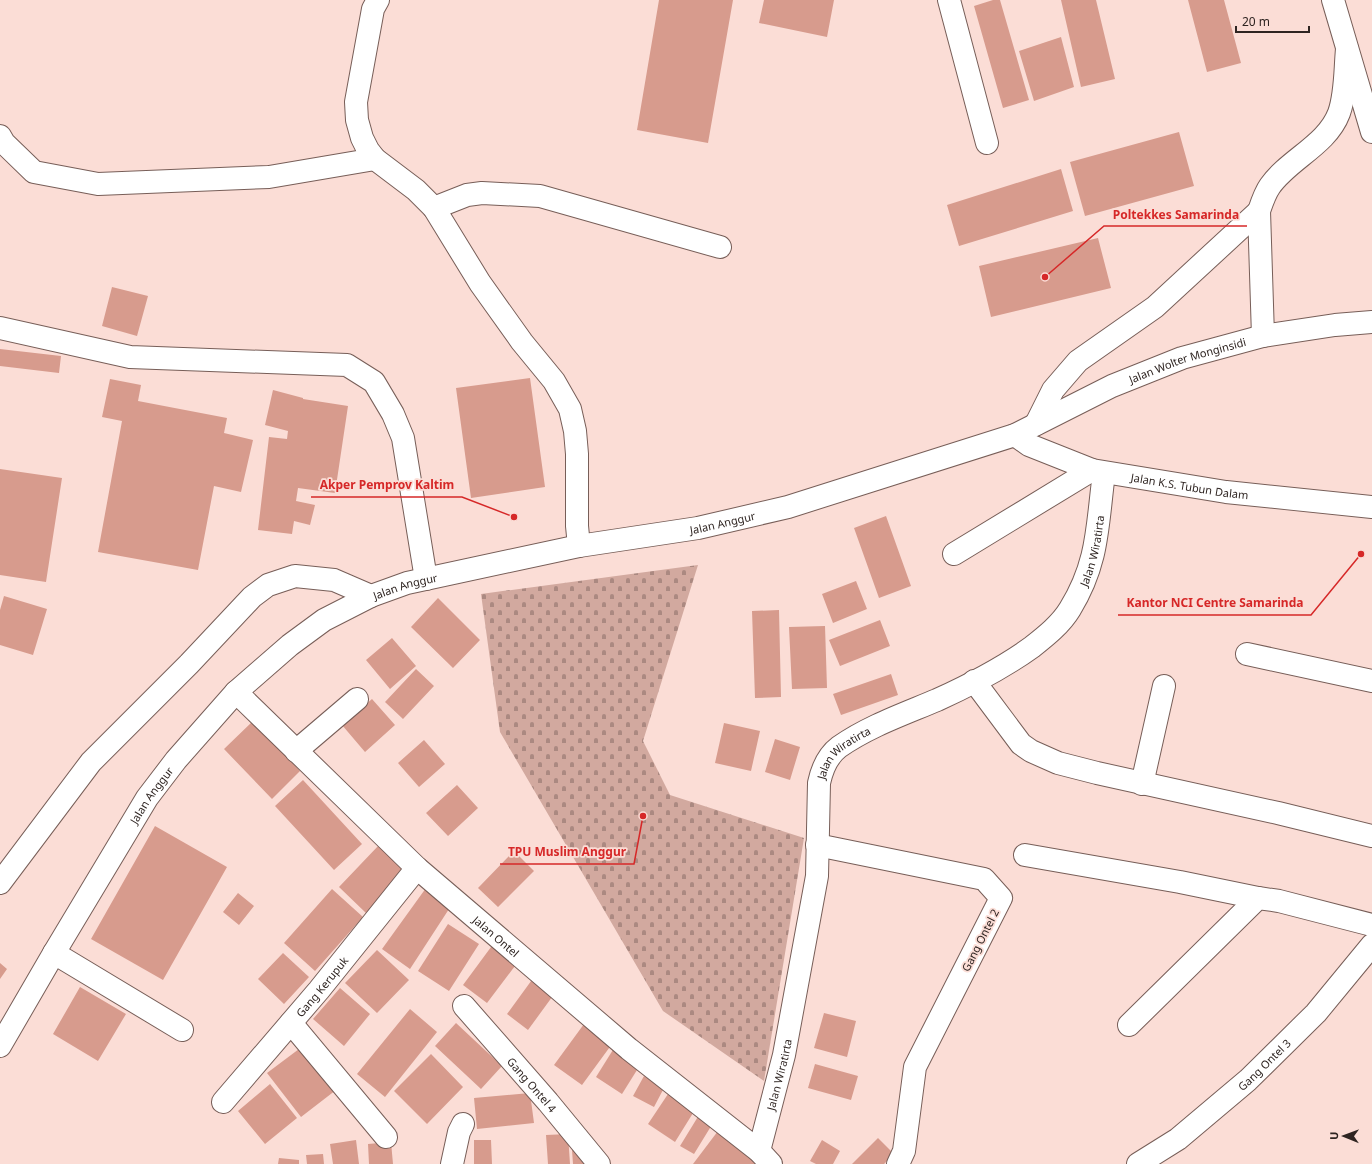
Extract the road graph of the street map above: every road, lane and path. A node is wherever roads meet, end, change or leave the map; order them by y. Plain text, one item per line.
1 (378, 0) edge
2 (949, 0) edge
3 (1333, 0) edge
4 (1347, 49) junction
5 (1372, 132) edge
6 (0, 136) edge
7 (987, 144) dead end
8 (375, 159) junction
9 (434, 208) junction
10 (1259, 211) junction
11 (720, 247) dead end
12 (1372, 322) edge
13 (0, 328) edge
14 (1263, 336) junction
15 (1036, 424) junction
16 (1014, 435) junction
17 (1098, 471) junction
18 (1372, 507) edge
19 (579, 546) junction
20 (954, 554) dead end
21 (426, 579) junction
22 (371, 596) junction
23 (1248, 654) dead end
24 (974, 681) junction
25 (1372, 681) edge
26 (1164, 686) dead end
27 (236, 692) junction
28 (357, 699) dead end
29 (296, 751) junction
30 (1142, 784) junction
31 (1372, 836) edge
32 (817, 844) junction
33 (1025, 856) dead end
34 (416, 868) junction
35 (0, 883) edge
36 (1258, 898) junction
37 (1372, 924) edge
38 (1370, 951) edge
39 (54, 953) junction
40 (464, 1006) dead end
41 (291, 1023) junction
42 (1129, 1025) dead end
43 (182, 1030) dead end
44 (0, 1046) edge
45 (223, 1102) dead end
46 (463, 1124) dead end
47 (386, 1137) dead end
48 (765, 1158) edge
49 (452, 1164) edge
50 (599, 1164) edge
51 (898, 1164) edge
52 (1138, 1164) edge

1 - 8 street
2 - 7 street
3 - 4 street
4 - 5 street
4 - 10 street
6 - 8 street
8 - 9 street
9 - 11 street
9 - 19 street
10 - 14 street
10 - 15 street
12 - 14 street, Jalan Wolter Monginsidi
13 - 21 street
14 - 15 street, Jalan Wolter Monginsidi
15 - 16 street, Jalan Wolter Monginsidi
16 - 17 street, Jalan K.S. Tubun Dalam
16 - 19 street, Jalan Anggur
17 - 18 street, Jalan K.S. Tubun Dalam
17 - 20 street
17 - 24 street, Jalan Wiratirta
19 - 21 street, Jalan Anggur
21 - 22 street, Jalan Anggur
22 - 27 street, Jalan Anggur
22 - 35 street
23 - 25 street
24 - 30 street
24 - 32 street, Jalan Wiratirta
26 - 30 street
27 - 29 street, Jalan Ontel
27 - 39 street, Jalan Anggur
28 - 29 street
29 - 34 street, Jalan Ontel
30 - 31 street
32 - 48 street, Jalan Wiratirta
32 - 51 street, Gang Ontel 2
33 - 36 street
34 - 41 street, Gang Kerupuk
34 - 48 street, Jalan Ontel
36 - 37 street
36 - 42 street
38 - 52 street, Gang Ontel 3
39 - 43 street
39 - 44 street, Jalan Anggur
40 - 50 street, Gang Ontel 4
41 - 45 street, Gang Kerupuk
41 - 47 street
46 - 49 street

